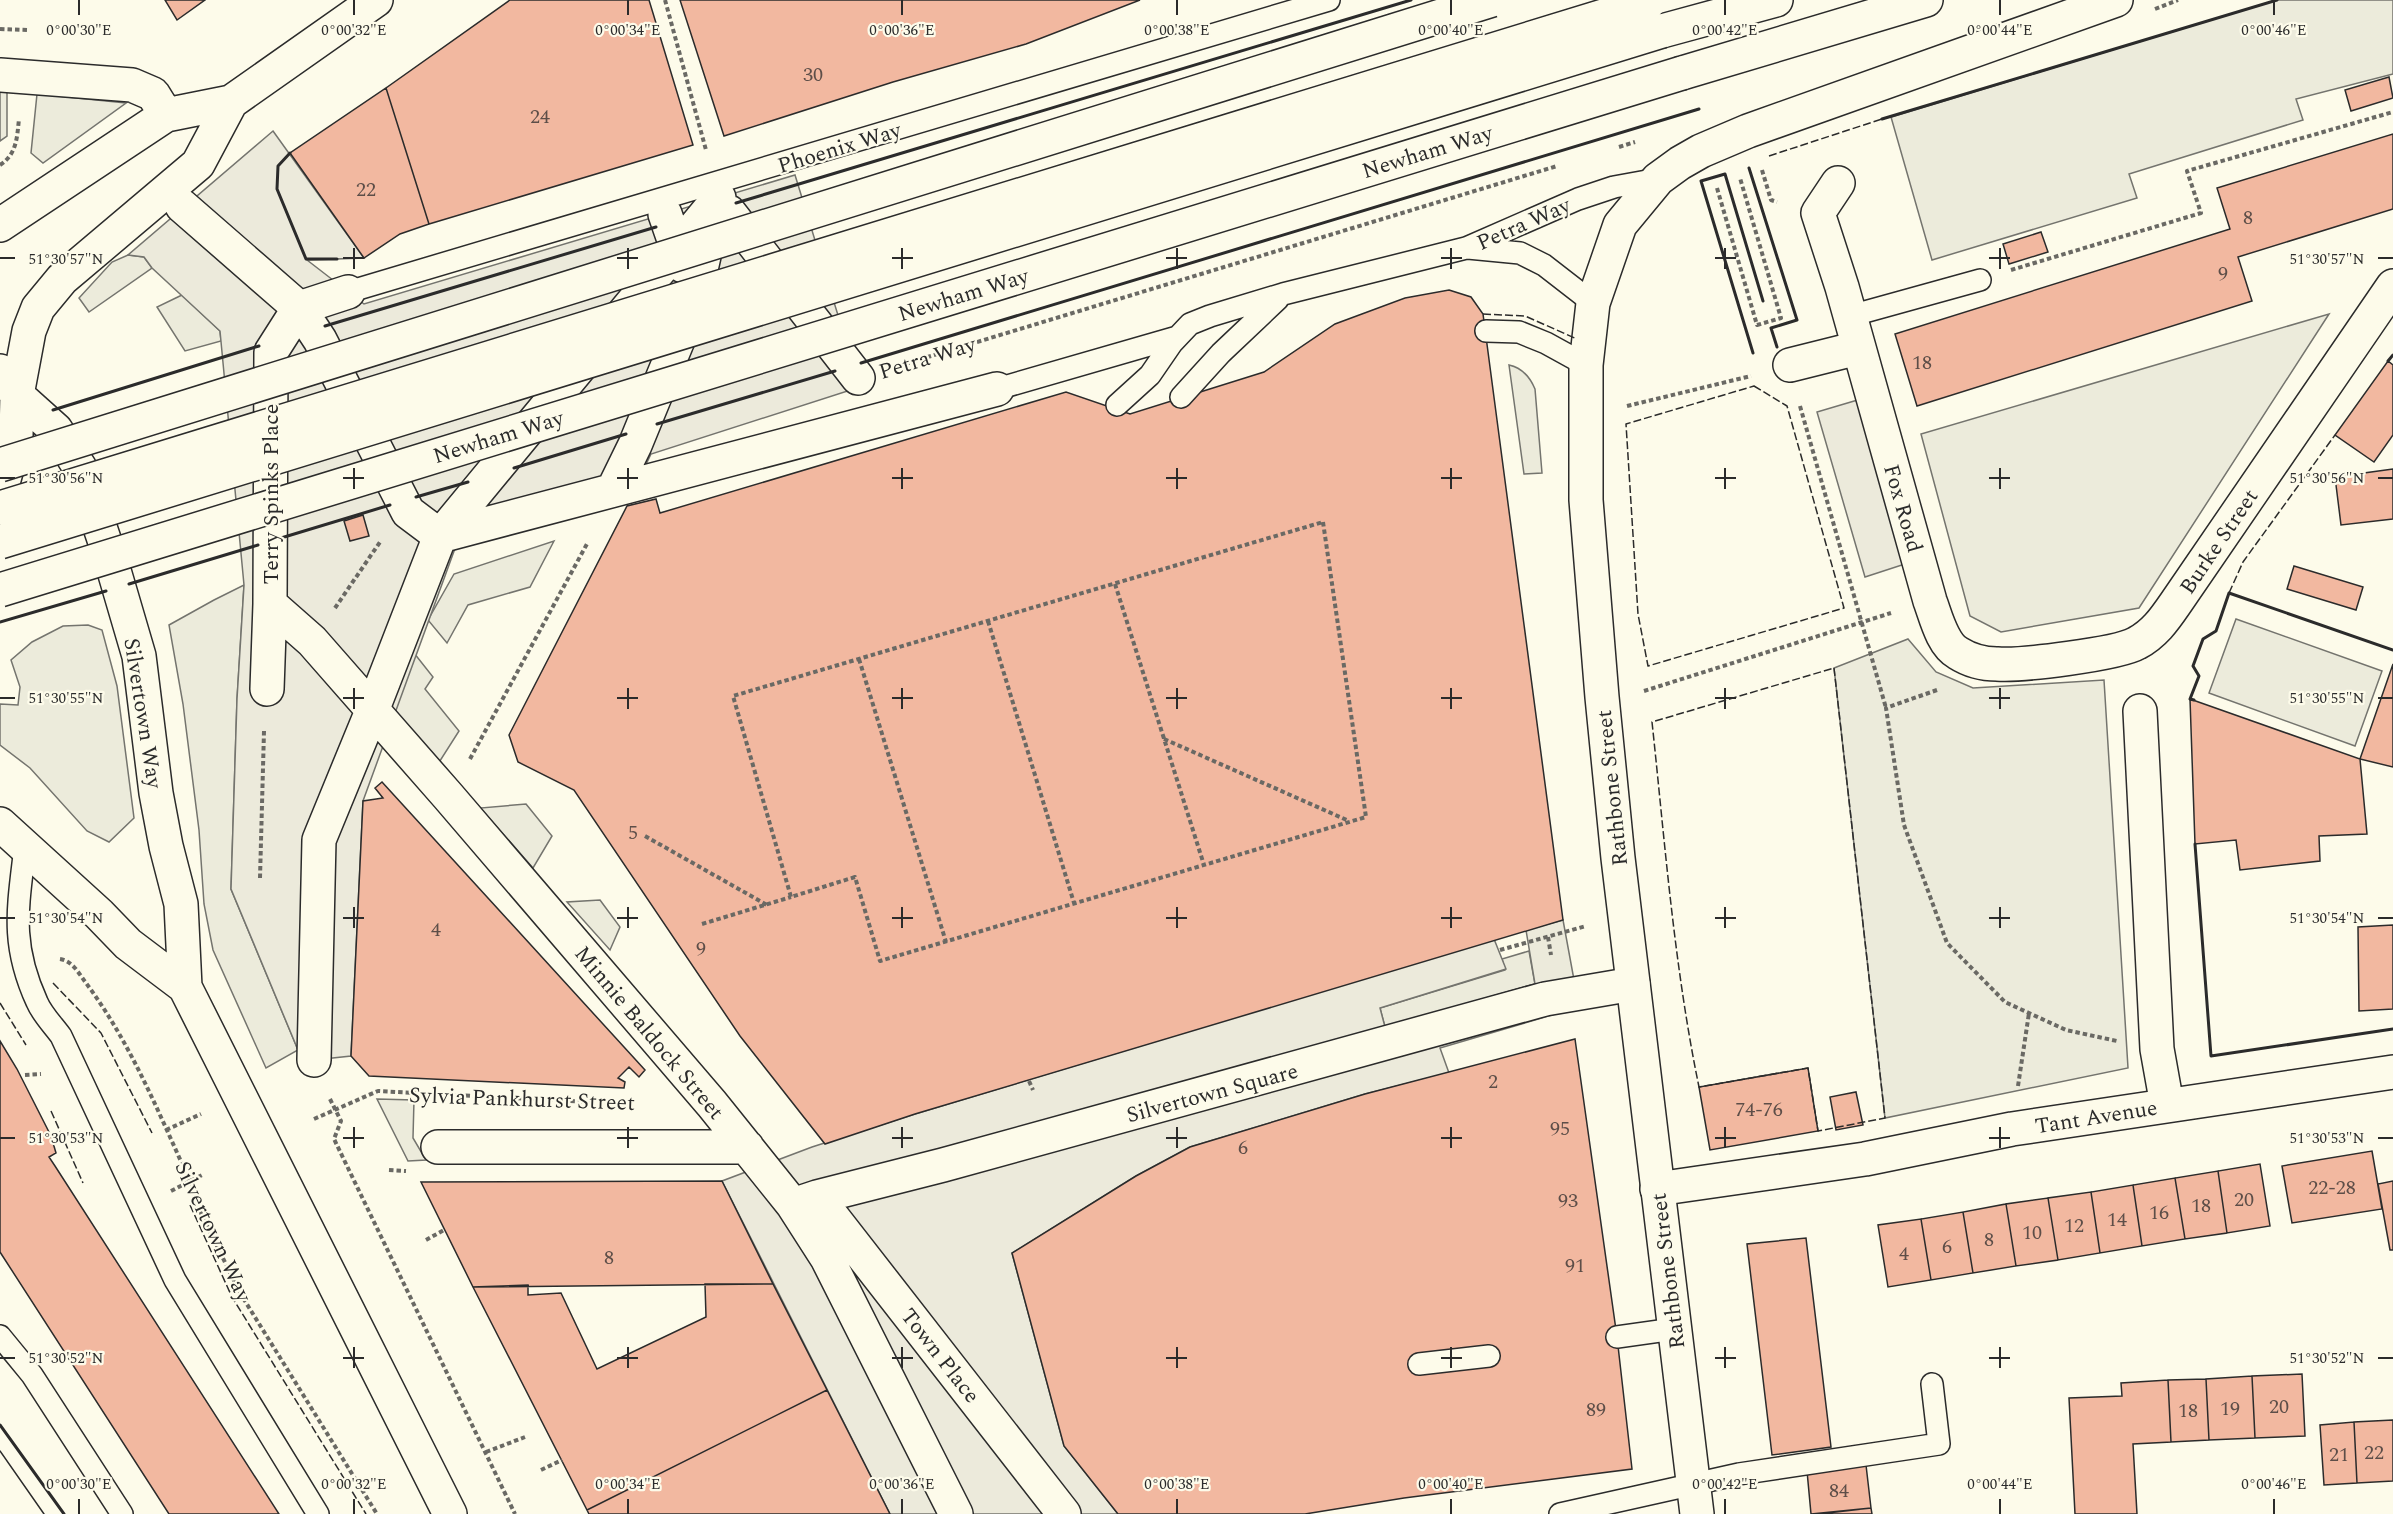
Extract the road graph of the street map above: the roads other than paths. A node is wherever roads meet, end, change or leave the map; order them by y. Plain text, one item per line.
1 (376, 0) edge
2 (1329, 0) edge
3 (1492, 0) edge
4 (1776, 0) edge
5 (1926, 0) edge
6 (2116, 0) edge
7 (1652, 1) edge
8 (0, 75) edge
9 (231, 102) junction
10 (166, 115) junction
11 (1658, 179) junction
12 (1838, 183) dead end
13 (176, 196) junction
14 (719, 198) junction
15 (663, 207) junction
16 (0, 225) edge
17 (678, 248) junction
18 (1466, 248) junction
19 (1980, 280) road end
20 (2393, 286) edge
21 (348, 292) joint
22 (1283, 294) junction
23 (694, 301) junction
24 (1593, 303) junction
25 (299, 308) junction
26 (1850, 316) junction
27 (1486, 331) dead end
28 (1177, 337) junction
29 (1858, 348) junction
30 (1586, 365) junction
31 (1781, 368) road end
32 (858, 378) road end
33 (6, 388) edge
34 (997, 389) joint
35 (1181, 397) dead end
36 (1117, 405) dead end
37 (0, 465) edge
38 (613, 490) junction
39 (0, 494) edge
40 (0, 508) edge
41 (440, 536) junction
42 (0, 542) edge
43 (0, 590) edge
44 (270, 604) junction
45 (2105, 652) joint
46 (267, 689) road end
47 (372, 711) junction
48 (2140, 711) dead end
49 (0, 824) edge
50 (25, 848) junction
51 (1633, 984) junction
52 (185, 987) junction
53 (314, 1060) dead end
54 (2393, 1072) edge
55 (2167, 1105) junction
56 (438, 1147) dead end
57 (747, 1147) junction
58 (1658, 1189) junction
59 (805, 1201) junction
60 (1674, 1329) junction
61 (0, 1336) edge
62 (1617, 1337) dead end
63 (1489, 1356) dead end
64 (1419, 1364) dead end
65 (1932, 1384) dead end
66 (1696, 1499) edge
67 (122, 1514) edge
68 (318, 1514) edge
69 (450, 1514) edge
70 (956, 1514) edge
71 (1064, 1514) edge
72 (1560, 1514) edge

1 - 9 main road
2 - 15 lane, Phoenix Way
3 - 37 main road, bridge
4 - 42 main road, Newham Way, bridge
5 - 43 main road, Newham Way, bridge
6 - 11 main road, Rathbone Street
7 - 40 main road, bridge
8 - 10 main road
9 - 10 main road
9 - 13 main road
10 - 16 main road
11 - 18 lane, Petra Way
11 - 24 main road, Rathbone Street
12 - 26 main road, Fox Road
13 - 25 main road
13 - 33 main road
14 - 17 main road
14 - 23 main road
14 - 32 main road
15 - 17 main road
15 - 21 lane, Phoenix Way
17 - 23 main road
17 - 41 main road
18 - 22 lane, Petra Way
18 - 24 lane
19 - 26 lane
20 - 45 main road, Burke Street
21 - 25 main road
22 - 28 lane, Petra Way
22 - 35 lane
23 - 38 main road
24 - 30 main road, Rathbone Street
25 - 41 main road
25 - 44 main road, Terry Spinks Place
26 - 29 main road, Fox Road
27 - 30 lane
28 - 34 lane
28 - 36 lane
29 - 31 main road
29 - 45 main road, Fox Road
30 - 51 main road, Rathbone Street
33 - 39 main road
33 - 52 main road, Silvertown Way
34 - 38 main road
38 - 41 main road
41 - 47 main road
44 - 46 main road, Terry Spinks Place
44 - 47 main road, Minnie Baldock Street
47 - 53 main road
47 - 57 main road, Minnie Baldock Street
48 - 55 main road
49 - 50 main road, Silvertown Way
50 - 52 main road, Silvertown Way
50 - 68 lane
51 - 58 main road, Rathbone Street
51 - 59 main road, Silvertown Square
52 - 69 main road, Silvertown Way
54 - 55 main road, Tant Avenue
55 - 58 main road, Tant Avenue
56 - 57 main road, Sylvia Pankhurst Street
57 - 59 main road, Minnie Baldock Street
58 - 60 main road, Rathbone Street
59 - 70 main road, Minnie Baldock Street
59 - 71 main road, Town Place
60 - 62 lane
60 - 66 main road, Rathbone Street
61 - 67 lane
63 - 64 lane
65 - 66 lane
66 - 72 lane

